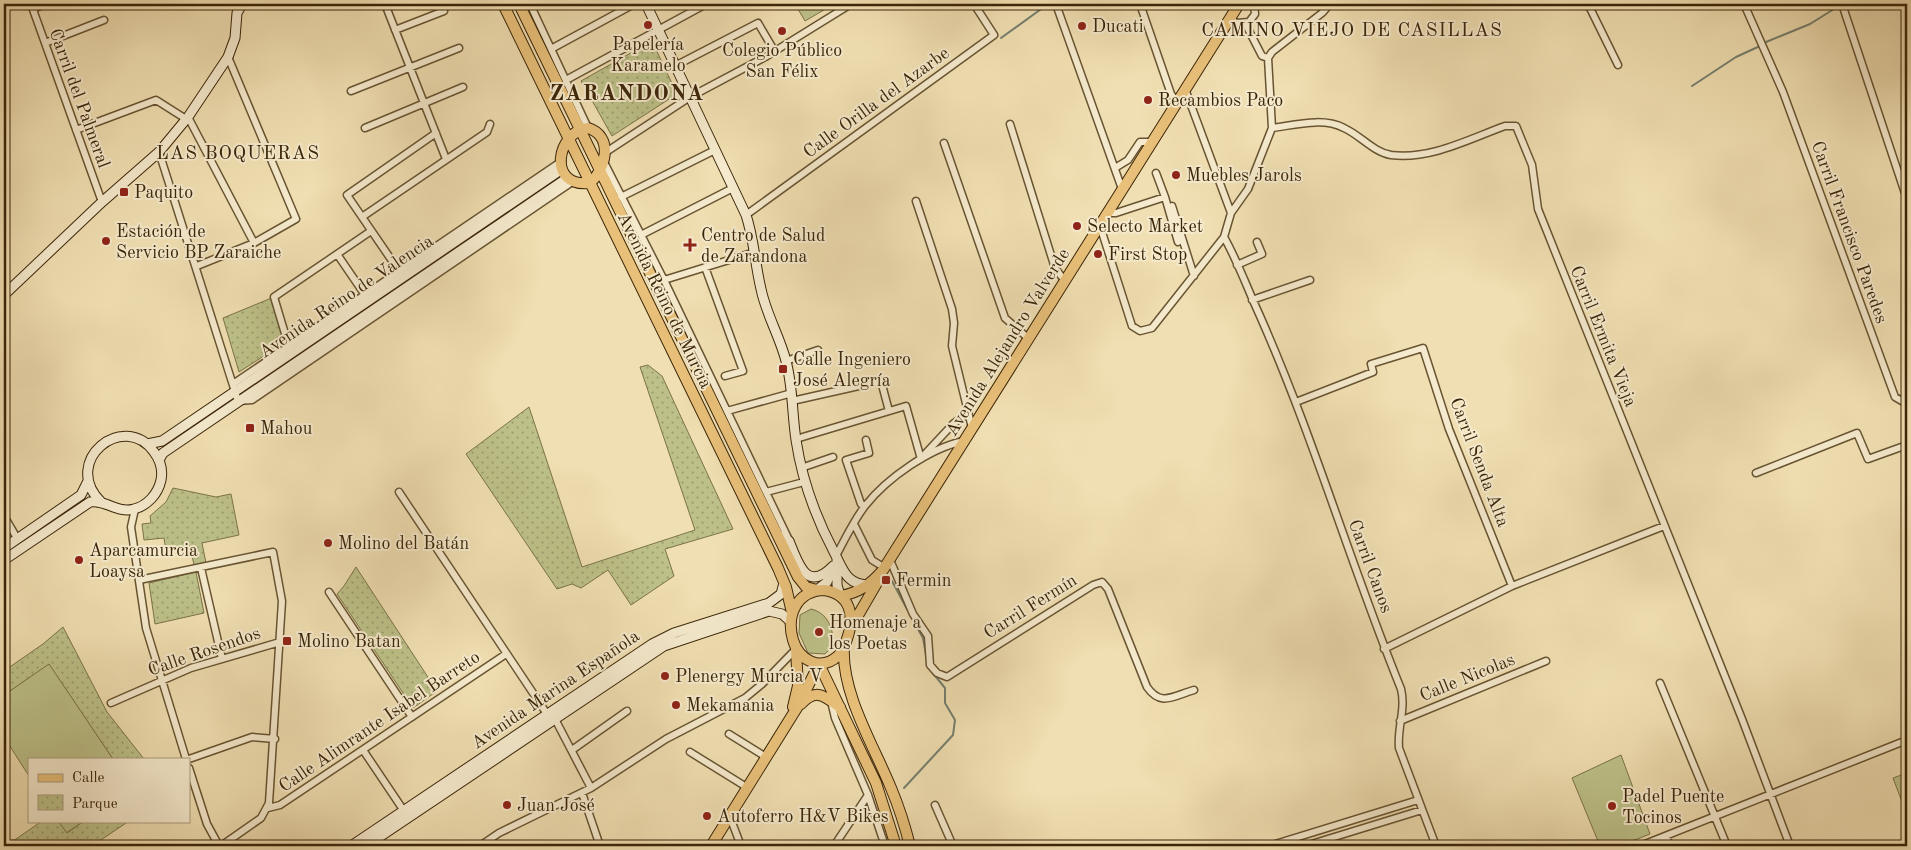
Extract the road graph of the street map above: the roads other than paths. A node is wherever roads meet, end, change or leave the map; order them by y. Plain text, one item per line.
1 (45, 4) edge
2 (233, 4) edge
3 (242, 4) edge
4 (385, 4) edge
5 (503, 4) edge
6 (519, 4) edge
7 (530, 4) edge
8 (634, 4) edge
9 (646, 4) edge
10 (706, 4) edge
11 (851, 4) edge
12 (974, 4) edge
13 (1140, 4) edge
14 (1239, 4) edge
15 (1254, 4) edge
16 (1330, 4) edge
17 (1588, 4) edge
18 (1744, 4) edge
19 (32, 6) edge
20 (442, 7) edge
21 (1057, 7) dead end
22 (1844, 10) dead end
23 (237, 13) junction
24 (1230, 18) junction
25 (104, 20) dead end
26 (1246, 23) junction
27 (658, 29) junction
28 (395, 30) junction
29 (45, 43) junction
30 (459, 48) dead end
31 (551, 49) junction
32 (775, 52) junction
33 (228, 57) junction
34 (1268, 58) junction
35 (1618, 65) dead end
36 (675, 66) junction
37 (410, 67) junction
38 (566, 80) junction
39 (463, 87) dead end
40 (1185, 89) junction
41 (351, 90) dead end
42 (690, 97) junction
43 (1177, 102) junction
44 (424, 104) junction
45 (187, 118) junction
46 (490, 124) dead end
47 (1010, 124) dead end
48 (364, 128) dead end
49 (1272, 128) junction
50 (584, 129) junction
51 (76, 130) junction
52 (436, 133) junction
53 (569, 139) junction
54 (1151, 142) junction
55 (944, 143) dead end
56 (715, 150) junction
57 (159, 152) junction
58 (446, 159) junction
59 (604, 162) junction
60 (1115, 168) junction
61 (565, 173) junction
62 (1156, 173) dead end
63 (590, 183) junction
64 (733, 188) junction
65 (1122, 189) junction
66 (622, 196) junction
67 (1165, 197) junction
68 (1907, 198) edge
69 (916, 201) dead end
70 (102, 202) junction
71 (1170, 202) dead end
72 (1107, 213) junction
73 (1232, 213) junction
74 (746, 214) junction
75 (362, 217) junction
76 (1100, 226) junction
77 (371, 231) junction
78 (640, 235) junction
79 (1224, 237) junction
80 (1178, 242) dead end
81 (1257, 242) dead end
82 (254, 243) junction
83 (755, 252) junction
84 (337, 254) junction
85 (1237, 265) junction
86 (197, 266) junction
87 (705, 267) junction
88 (398, 271) junction
89 (1194, 276) junction
90 (664, 280) junction
91 (1310, 280) dead end
92 (1065, 281) junction
93 (365, 294) junction
94 (4, 295) edge
95 (1252, 300) junction
96 (1029, 339) junction
97 (289, 347) junction
98 (818, 350) dead end
99 (786, 361) junction
100 (725, 376) dead end
101 (234, 388) junction
102 (792, 397) junction
103 (238, 401) junction
104 (1296, 402) junction
105 (1907, 404) edge
106 (727, 411) junction
107 (889, 411) junction
108 (968, 413) junction
109 (972, 428) junction
110 (796, 439) junction
111 (866, 440) dead end
112 (964, 441) junction
113 (147, 444) junction
114 (1907, 445) edge
115 (834, 457) dead end
116 (921, 459) junction
117 (159, 460) junction
118 (801, 468) junction
119 (1756, 473) dead end
120 (88, 480) junction
121 (804, 482) junction
122 (399, 492) dead end
123 (766, 492) junction
124 (101, 502) junction
125 (865, 506) junction
126 (135, 509) junction
127 (123, 510) junction
128 (4, 516) edge
129 (779, 519) junction
130 (854, 524) junction
131 (1664, 526) junction
132 (132, 527) junction
133 (778, 535) junction
134 (17, 538) junction
135 (789, 541) junction
136 (4, 548) edge
137 (4, 560) edge
138 (836, 561) junction
139 (886, 566) junction
140 (201, 568) junction
141 (139, 580) junction
142 (784, 583) junction
143 (869, 585) junction
144 (1512, 586) junction
145 (817, 590) junction
146 (329, 592) dead end
147 (840, 596) junction
148 (791, 618) junction
149 (851, 627) junction
150 (280, 642) junction
151 (844, 646) junction
152 (796, 649) junction
153 (1384, 649) junction
154 (506, 654) junction
155 (222, 659) junction
156 (1546, 661) dead end
157 (819, 664) junction
158 (161, 680) junction
159 (1660, 683) dead end
160 (831, 687) junction
161 (1194, 690) dead end
162 (831, 700) junction
163 (111, 703) dead end
164 (798, 706) junction
165 (840, 708) junction
166 (627, 711) dead end
167 (551, 716) junction
168 (791, 716) junction
169 (412, 717) junction
170 (1400, 721) junction
171 (729, 734) dead end
172 (274, 739) junction
173 (1907, 740) edge
174 (363, 750) junction
175 (572, 750) junction
176 (690, 752) dead end
177 (766, 757) junction
178 (187, 758) edge
179 (190, 758) edge
180 (190, 771) edge
181 (591, 788) junction
182 (748, 788) junction
183 (582, 792) junction
184 (1770, 794) junction
185 (868, 795) junction
186 (1418, 800) junction
187 (935, 806) dead end
188 (268, 808) junction
189 (1422, 810) junction
190 (404, 811) junction
191 (1715, 816) junction
192 (730, 817) junction
193 (1666, 836) junction
194 (8, 846) edge
195 (17, 846) edge
196 (220, 846) edge
197 (351, 846) edge
198 (366, 846) edge
199 (480, 846) edge
200 (600, 846) edge
201 (711, 846) edge
202 (741, 846) edge
203 (834, 846) edge
204 (885, 846) edge
205 (896, 846) edge
206 (910, 846) edge
207 (953, 846) edge
208 (1269, 846) edge
209 (1305, 846) edge
210 (1436, 846) edge
211 (1640, 846) edge
212 (1670, 846) edge
213 (1727, 846) edge
214 (1790, 846) edge

1 - 19 street
2 - 23 street
3 - 23 main road
4 - 28 street
5 - 53 main road, Avenida Reino de Murcia
6 - 50 main road, Avenida Reino de Murcia
7 - 31 street
8 - 31 street
9 - 27 main road
10 - 27 street
11 - 32 street
12 - 74 street, Calle Orilla del Azarbe
13 - 43 street
14 - 24 main road, Avenida Alejandro Valverde
15 - 26 street
16 - 34 street
17 - 35 street
18 - 105 street, Carril Francisco Paredes
19 - 29 street, Carril del Palmeral
20 - 28 street
21 - 60 street
22 - 68 street
23 - 33 main road
24 - 26 street
24 - 40 main road, Avenida Alejandro Valverde
25 - 29 street
26 - 34 street
27 - 36 main road
27 - 38 street
28 - 37 street
29 - 51 street, Carril del Palmeral
30 - 37 street
31 - 38 street
32 - 36 street
32 - 42 street
33 - 45 main road
33 - 82 street
34 - 49 street
36 - 42 main road
37 - 41 street
37 - 44 street
38 - 50 street
39 - 44 street
40 - 43 main road, Avenida Alejandro Valverde
40 - 73 street
42 - 56 main road
42 - 59 street
43 - 54 main road, Avenida Alejandro Valverde
44 - 48 street
44 - 52 street
45 - 51 street
45 - 57 main road
45 - 82 street
46 - 58 street
47 - 92 street
49 - 73 street
49 - 131 street, Carril Ermita Vieja
50 - 53 main road
50 - 59 main road, Avenida Reino de Murcia
50 - 59 main road
51 - 70 street, Carril del Palmeral
52 - 58 street
52 - 75 street
53 - 61 main road
53 - 63 main road, Avenida Reino de Murcia
54 - 60 street
54 - 65 main road, Avenida Alejandro Valverde
55 - 96 street
56 - 64 main road
56 - 66 street
57 - 70 main road
57 - 86 street
58 - 75 street
59 - 63 main road
59 - 66 street
59 - 133 main road, Avenida Reino de Murcia
60 - 65 street
61 - 63 main road
61 - 88 street
61 - 101 main road, Avenida Reino de Valencia
61 - 103 main road, Avenida Reino de Valencia
62 - 67 street
63 - 142 main road, Avenida Reino de Murcia
64 - 74 main road
64 - 78 street
65 - 72 main road, Avenida Alejandro Valverde
66 - 78 street
67 - 72 street
67 - 80 street
69 - 108 street
70 - 94 main road
71 - 89 street
72 - 76 main road, Avenida Alejandro Valverde
73 - 79 street
74 - 83 main road
75 - 77 street
76 - 89 street
76 - 92 main road, Avenida Alejandro Valverde
77 - 84 street
77 - 88 street
78 - 90 street
79 - 85 street, Carril Canos
79 - 89 street
81 - 85 street
82 - 86 street
83 - 87 street
83 - 99 main road
84 - 93 street
84 - 97 street
85 - 95 street, Carril Canos
86 - 101 street
87 - 90 street
87 - 100 street
88 - 93 street
90 - 106 street
91 - 95 street
92 - 96 main road, Avenida Alejandro Valverde
93 - 97 street
95 - 104 street, Carril Canos
96 - 109 main road, Avenida Alejandro Valverde
97 - 101 street
98 - 99 street
99 - 102 main road
101 - 103 street
101 - 113 main road, Avenida Reino de Valencia
102 - 106 street
102 - 107 street
102 - 110 main road
103 - 117 main road, Avenida Reino de Valencia
104 - 144 street, Carril Senda Alta
104 - 153 street, Carril Canos
106 - 123 street
107 - 110 street
107 - 116 street
108 - 109 street
108 - 116 street
109 - 112 main road, Avenida Alejandro Valverde
110 - 118 main road
111 - 125 street
112 - 116 street
112 - 139 main road, Avenida Alejandro Valverde
113 - 117 main road
113 - 120 main road
114 - 119 street
115 - 118 street
116 - 125 street
117 - 126 main road
118 - 121 main road
120 - 124 main road
120 - 134 main road
121 - 123 street
121 - 138 main road
122 - 154 street
123 - 129 street
124 - 127 main road
124 - 137 main road
125 - 130 street
126 - 127 main road
126 - 132 street
127 - 132 street
128 - 134 street
129 - 133 street
129 - 135 street
130 - 138 street
130 - 139 street
131 - 144 street
131 - 184 street, Carril Ermita Vieja
132 - 141 street
133 - 135 main road
133 - 145 main road, Avenida Reino de Murcia
134 - 136 main road
135 - 138 main road
138 - 143 main road
138 - 145 main road
138 - 147 main road
139 - 143 main road
139 - 149 main road
139 - 161 street, Carril Fermín
140 - 141 street
140 - 150 street
140 - 155 street
141 - 158 street
142 - 148 main road, Avenida Reino de Murcia
142 - 167 main road, Avenida Marina Española
143 - 147 main road
144 - 153 street
145 - 147 main road
145 - 148 main road
146 - 169 street
147 - 149 main road
148 - 152 main road
148 - 167 main road, Avenida Marina Española
149 - 151 main road
150 - 155 street, Calle Rosendos
150 - 172 street
151 - 157 main road
151 - 206 main road
152 - 157 main road
152 - 168 main road
152 - 181 street
153 - 170 street, Carril Canos
154 - 167 street
154 - 169 street, Calle Alimrante Isabel Barreto
155 - 158 street, Calle Rosendos
156 - 170 street, Calle Nicolas
157 - 160 main road
157 - 164 main road
158 - 163 street, Calle Rosendos
158 - 178 street
159 - 191 street
160 - 162 street
160 - 165 main road
162 - 164 main road
162 - 165 main road
162 - 185 street
164 - 168 main road
165 - 205 main road
166 - 175 street
167 - 175 street
167 - 190 main road, Avenida Marina Española
167 - 198 main road, Avenida Marina Española
168 - 177 main road
169 - 174 street, Calle Alimrante Isabel Barreto
170 - 186 street, Carril Canos
171 - 177 street
172 - 179 street
172 - 188 street
173 - 184 street
174 - 188 street, Calle Alimrante Isabel Barreto
174 - 190 street
175 - 181 street
176 - 182 street
177 - 182 main road
180 - 196 street
181 - 183 street
182 - 192 main road
183 - 199 street
183 - 200 street
184 - 191 street
184 - 214 street, Carril Ermita Vieja
185 - 203 street
185 - 204 street
186 - 189 street, Carril Canos
186 - 208 street
187 - 207 street
188 - 196 street
189 - 209 street
189 - 210 street, Carril Canos
190 - 197 main road, Avenida Marina Española
191 - 193 street
191 - 213 street
192 - 201 main road
192 - 202 street
193 - 211 street
193 - 212 street
194 - 195 street

